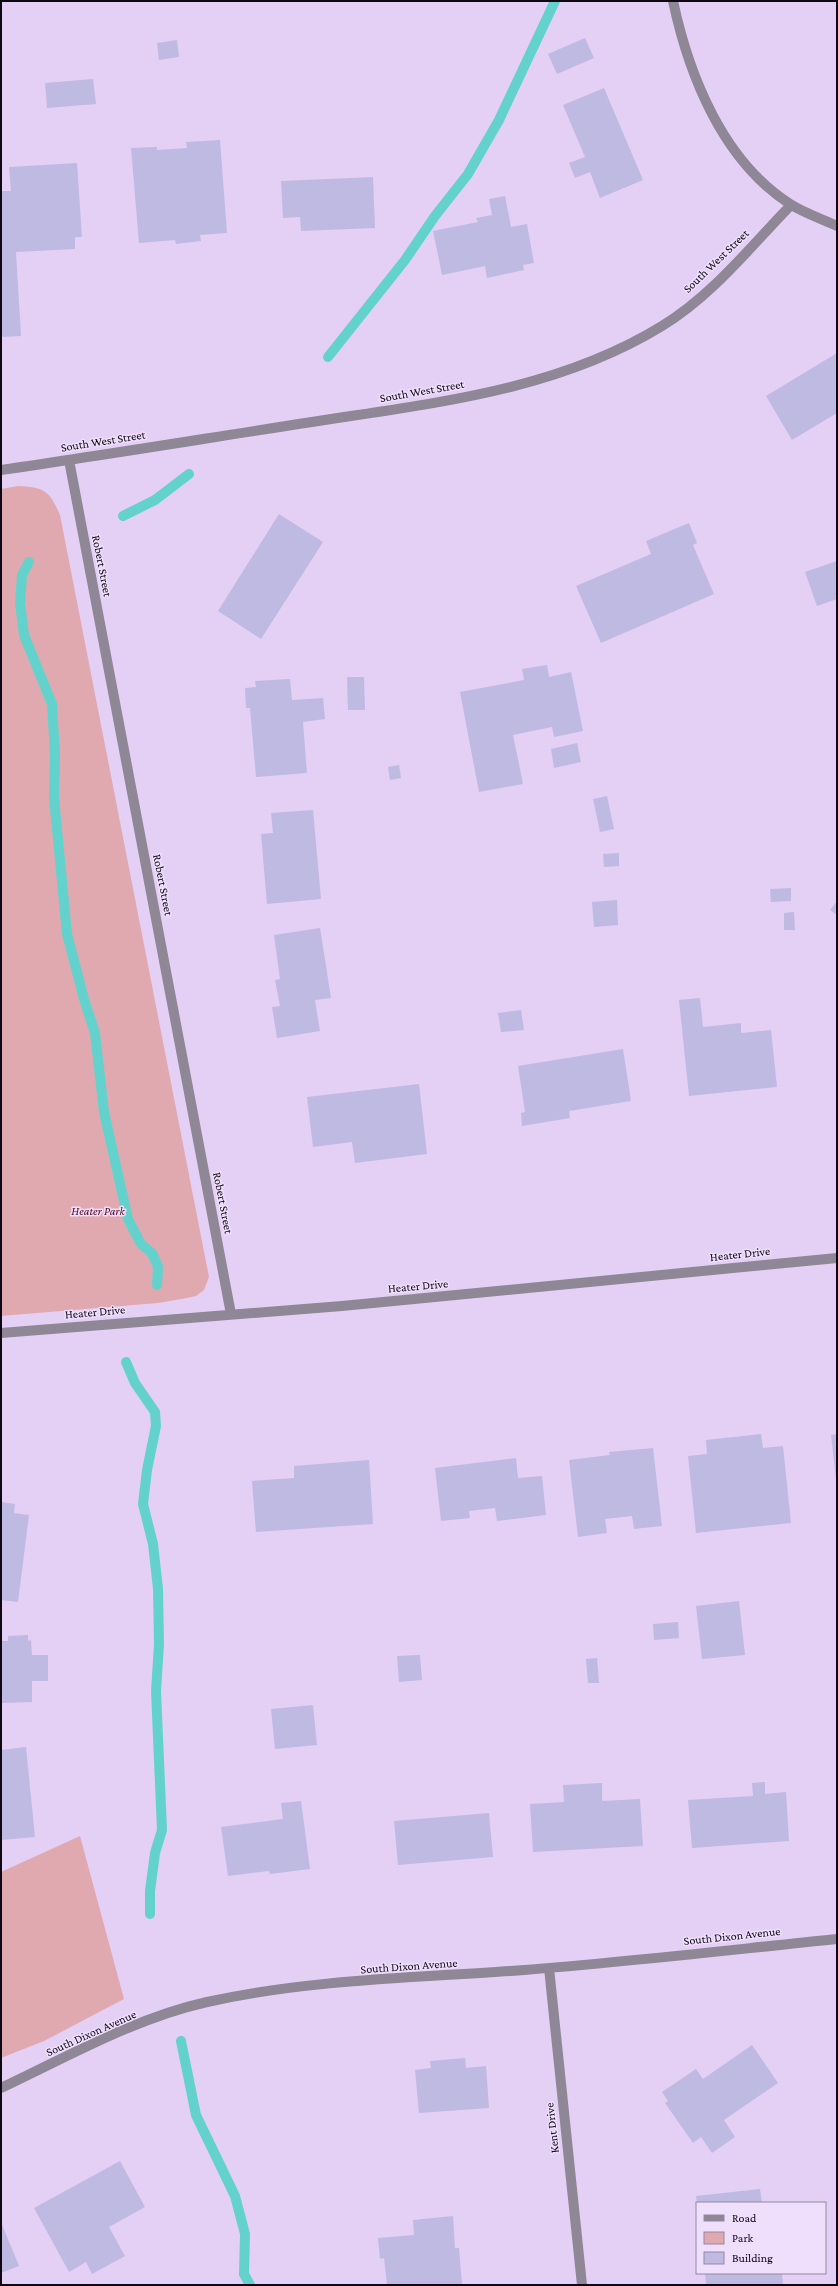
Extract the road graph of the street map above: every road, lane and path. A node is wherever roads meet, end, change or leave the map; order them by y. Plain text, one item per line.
1 (673, 1) edge
2 (791, 205) junction
3 (837, 226) edge
4 (69, 460) junction
5 (1, 470) edge
6 (837, 1258) edge
7 (231, 1314) junction
8 (1, 1333) edge
9 (837, 1938) edge
10 (549, 1968) junction
11 (1, 2088) edge
12 (582, 2285) edge

1 - 2 street
2 - 3 street
2 - 4 street, South West Street
4 - 5 street, South West Street
4 - 7 street, Robert Street
6 - 7 street, Heater Drive
7 - 8 street, Heater Drive
9 - 10 street, South Dixon Avenue
10 - 11 street, South Dixon Avenue
10 - 12 street, Kent Drive

